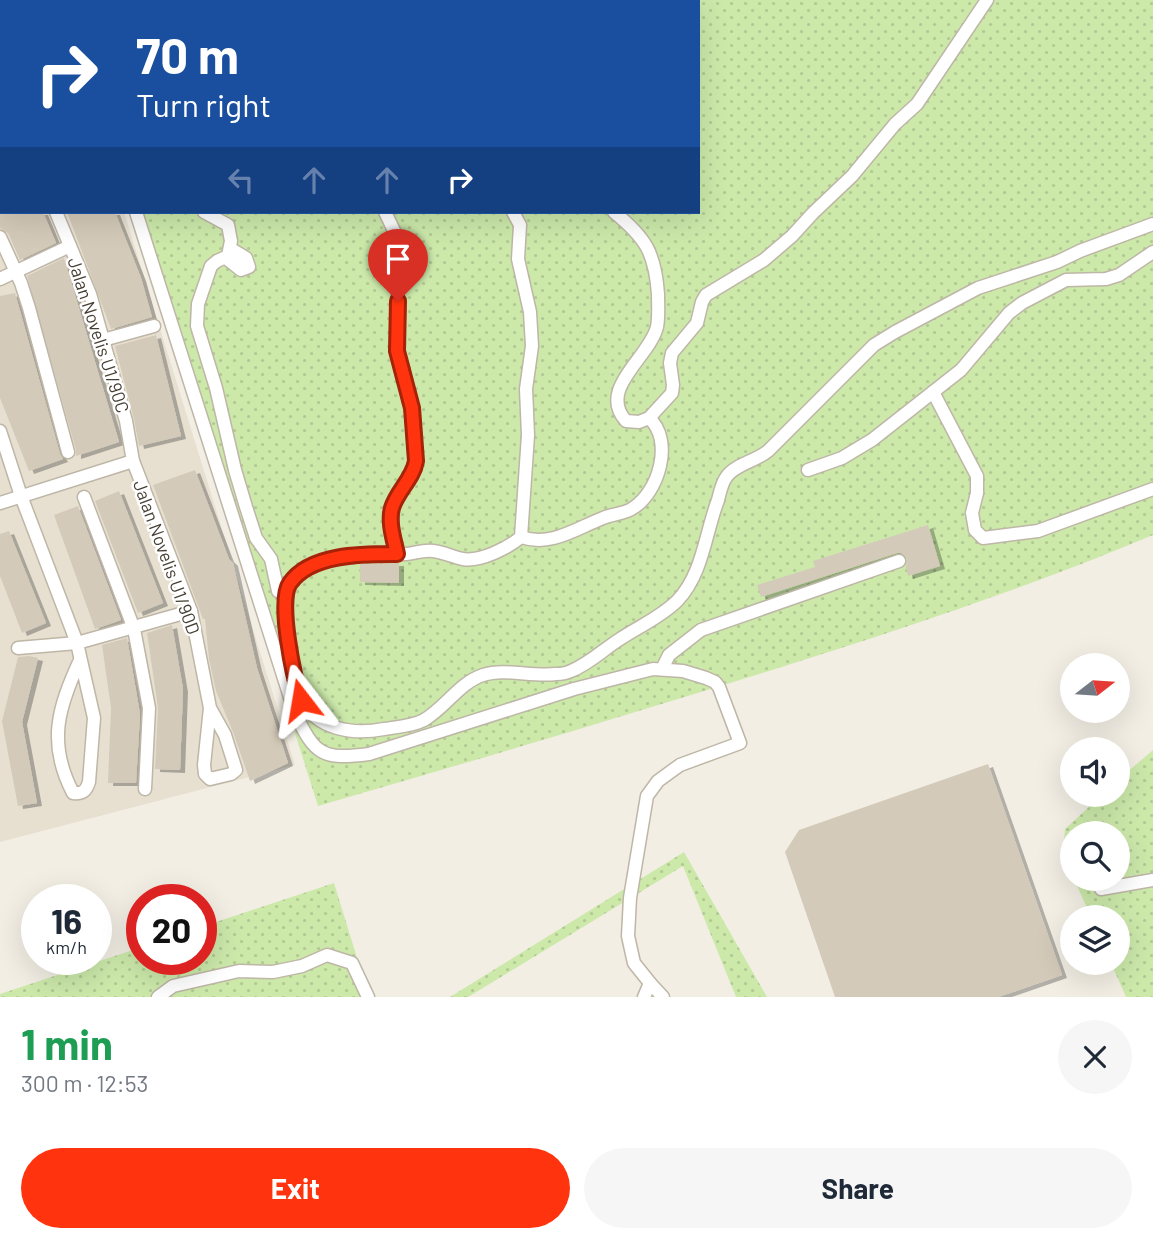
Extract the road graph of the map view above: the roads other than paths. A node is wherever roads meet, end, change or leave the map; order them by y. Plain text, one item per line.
1 (987, 0) edge
2 (57, 214) edge
3 (137, 214) edge
4 (208, 214) edge
5 (386, 214) edge
6 (514, 214) edge
7 (616, 214) edge
8 (1153, 224) edge
9 (0, 237) edge
10 (70, 246) junction
11 (1153, 253) edge
12 (1057, 262) junction
13 (16, 272) junction
14 (0, 279) edge
15 (1066, 280) junction
16 (153, 326) dead end
17 (103, 340) junction
18 (933, 392) junction
19 (649, 418) junction
20 (0, 431) edge
21 (68, 452) dead end
22 (133, 461) junction
23 (808, 470) dead end
24 (1153, 489) edge
25 (21, 496) junction
26 (84, 497) dead end
27 (0, 503) edge
28 (521, 537) junction
29 (397, 554) junction
30 (899, 561) dead end
31 (286, 592) junction
32 (191, 611) junction
33 (134, 629) junction
34 (77, 643) junction
35 (18, 648) dead end
36 (80, 660) junction
37 (662, 669) junction
38 (210, 708) junction
39 (145, 789) dead end
40 (1153, 880) edge
41 (1130, 884) edge
42 (650, 983) junction
43 (158, 997) edge
44 (368, 997) edge
45 (644, 997) edge
46 (663, 997) edge

1 - 19 street
2 - 10 street, Jalan Novelis U1/90C
3 - 37 street
4 - 31 street
5 - 29 street
6 - 28 street
7 - 19 street
8 - 12 street
9 - 13 street
10 - 13 street
10 - 17 street, Jalan Novelis U1/90C
11 - 15 street
12 - 15 street
12 - 31 street
13 - 14 street
13 - 21 street
15 - 18 street
16 - 17 street
17 - 22 street, Jalan Novelis U1/90C
18 - 23 street
18 - 24 street
19 - 28 street
20 - 25 street
22 - 25 street, Jalan Novelis U1/90D
22 - 32 street, Jalan Novelis U1/90D
25 - 27 street, Jalan Novelis U1/90D
25 - 34 street
26 - 33 street
28 - 29 street
29 - 31 street
30 - 37 street
32 - 33 street
32 - 38 street, Jalan Novelis U1/90D
33 - 34 street
33 - 39 street
34 - 35 street
34 - 36 street
36 - 36 street
37 - 42 street
38 - 38 street, Jalan Novelis U1/90D
40 - 41 street
42 - 45 street
42 - 46 street
43 - 44 street

